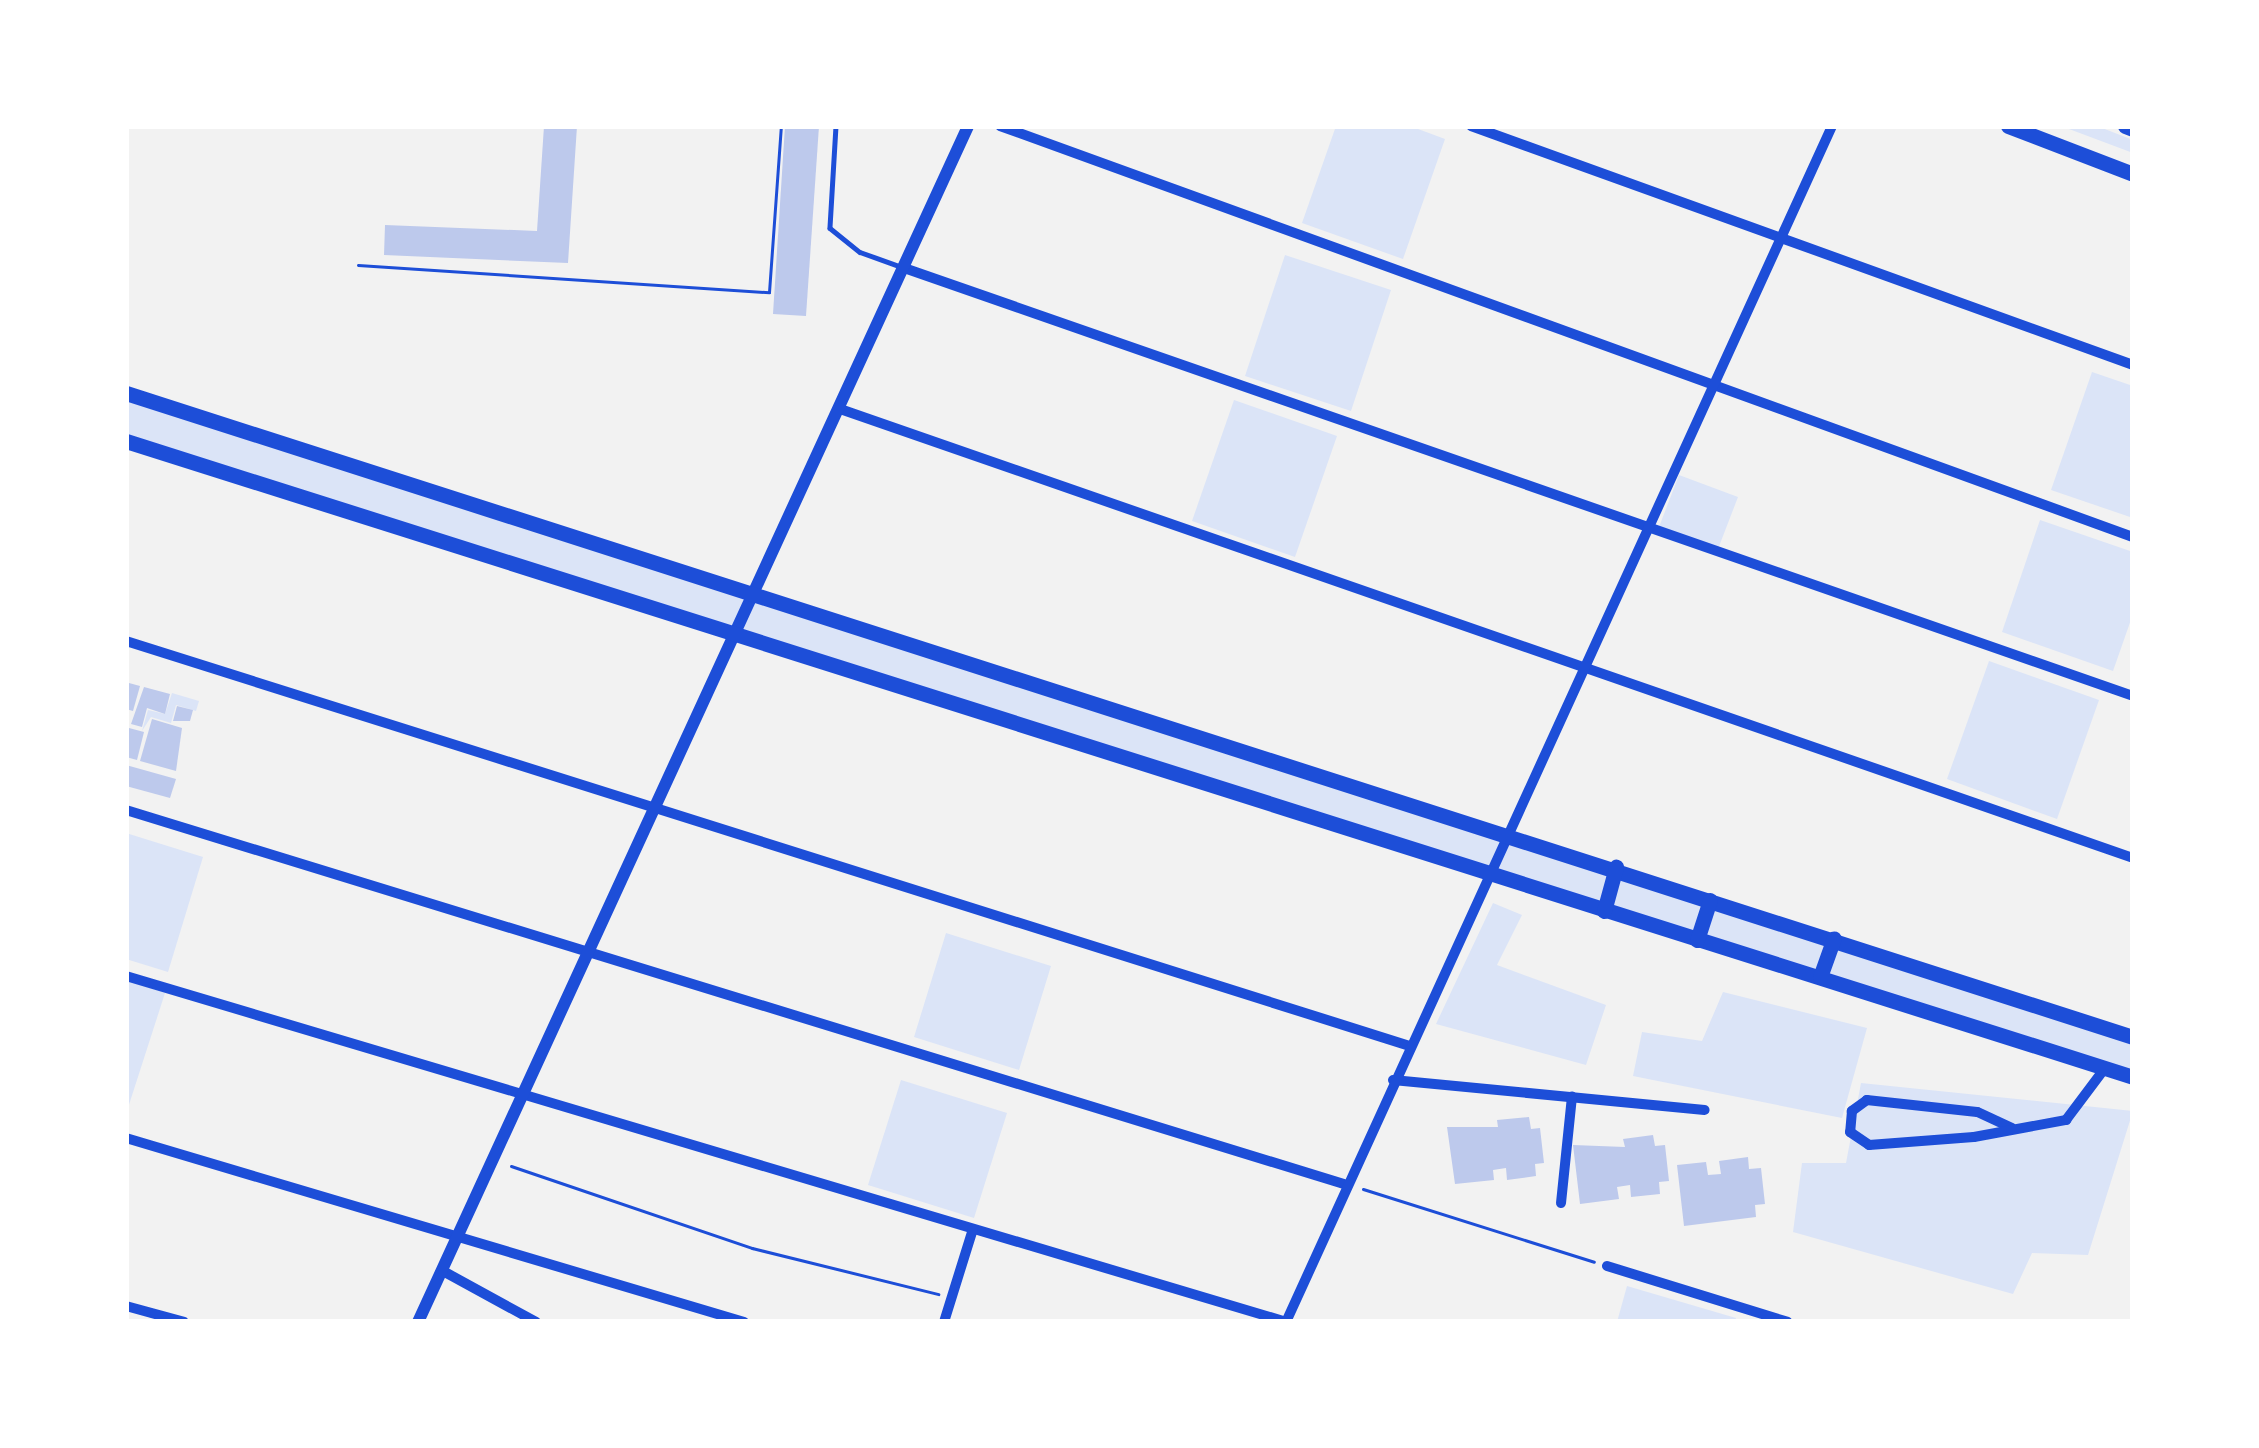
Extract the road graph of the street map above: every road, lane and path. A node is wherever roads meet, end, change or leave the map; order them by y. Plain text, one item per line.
1 (781, 126) edge
2 (836, 126) edge
3 (968, 126) edge
4 (1000, 126) edge
5 (1471, 126) edge
6 (1832, 126) edge
7 (2008, 126) edge
8 (2125, 126) edge
9 (2133, 129) edge
10 (2133, 174) edge
11 (1780, 238) junction
12 (358, 266) dead end
13 (907, 269) junction
14 (2133, 365) edge
15 (1714, 386) junction
16 (126, 393) edge
17 (843, 410) junction
18 (126, 441) edge
19 (1650, 524) junction
20 (2133, 537) edge
21 (754, 595) junction
22 (736, 634) junction
23 (126, 641) edge
24 (1585, 667) junction
25 (2133, 697) edge
26 (126, 810) edge
27 (657, 813) junction
28 (1511, 832) junction
29 (2133, 858) edge
30 (1616, 867) junction
31 (1493, 874) junction
32 (1710, 900) junction
33 (1604, 911) junction
34 (1834, 938) junction
35 (1697, 940) junction
36 (590, 953) junction
37 (126, 976) edge
38 (1820, 977) junction
39 (2133, 1037) edge
40 (1409, 1046) junction
41 (2105, 1067) junction
42 (2133, 1076) edge
43 (1393, 1080) junction
44 (524, 1095) junction
45 (1572, 1097) junction
46 (1705, 1110) dead end
47 (2012, 1127) junction
48 (126, 1138) edge
49 (494, 1160) junction
50 (1344, 1184) junction
51 (1561, 1203) dead end
52 (973, 1228) junction
53 (458, 1238) junction
54 (1607, 1267) joint
55 (442, 1271) junction
56 (952, 1298) junction
57 (126, 1306) edge
58 (184, 1322) edge
59 (418, 1322) edge
60 (536, 1322) edge
61 (744, 1322) edge
62 (944, 1322) edge
63 (1287, 1322) edge
64 (1788, 1322) edge

1 - 12 path
2 - 13 lane
3 - 13 street
4 - 15 street
5 - 11 street
6 - 11 street
7 - 10 main road
8 - 9 main road
11 - 14 street
11 - 15 street
13 - 17 street
13 - 19 street
15 - 19 street
15 - 20 street
16 - 21 main road
17 - 21 street
17 - 24 street
18 - 22 main road
19 - 24 street
19 - 25 street
21 - 22 street
21 - 28 main road
22 - 27 street
22 - 31 main road
23 - 27 street
24 - 28 street
24 - 29 street
26 - 36 street
27 - 36 street
27 - 40 street
28 - 30 main road
28 - 31 street
30 - 32 main road
30 - 33 main road
31 - 33 main road
31 - 40 street
32 - 34 main road
32 - 35 main road
33 - 35 main road
34 - 38 main road
34 - 39 main road
35 - 38 main road
36 - 44 street
36 - 50 street
37 - 44 street
38 - 41 main road
40 - 43 street
41 - 42 main road
41 - 47 street
43 - 45 street
43 - 50 street
44 - 49 street
44 - 52 street
45 - 46 street
45 - 51 street
47 - 47 street
48 - 53 street
49 - 53 street
49 - 56 path
50 - 54 path
50 - 63 street
52 - 56 street
52 - 63 street
53 - 55 street
53 - 61 street
54 - 64 street
55 - 59 street
55 - 60 street
56 - 62 street
57 - 58 street

